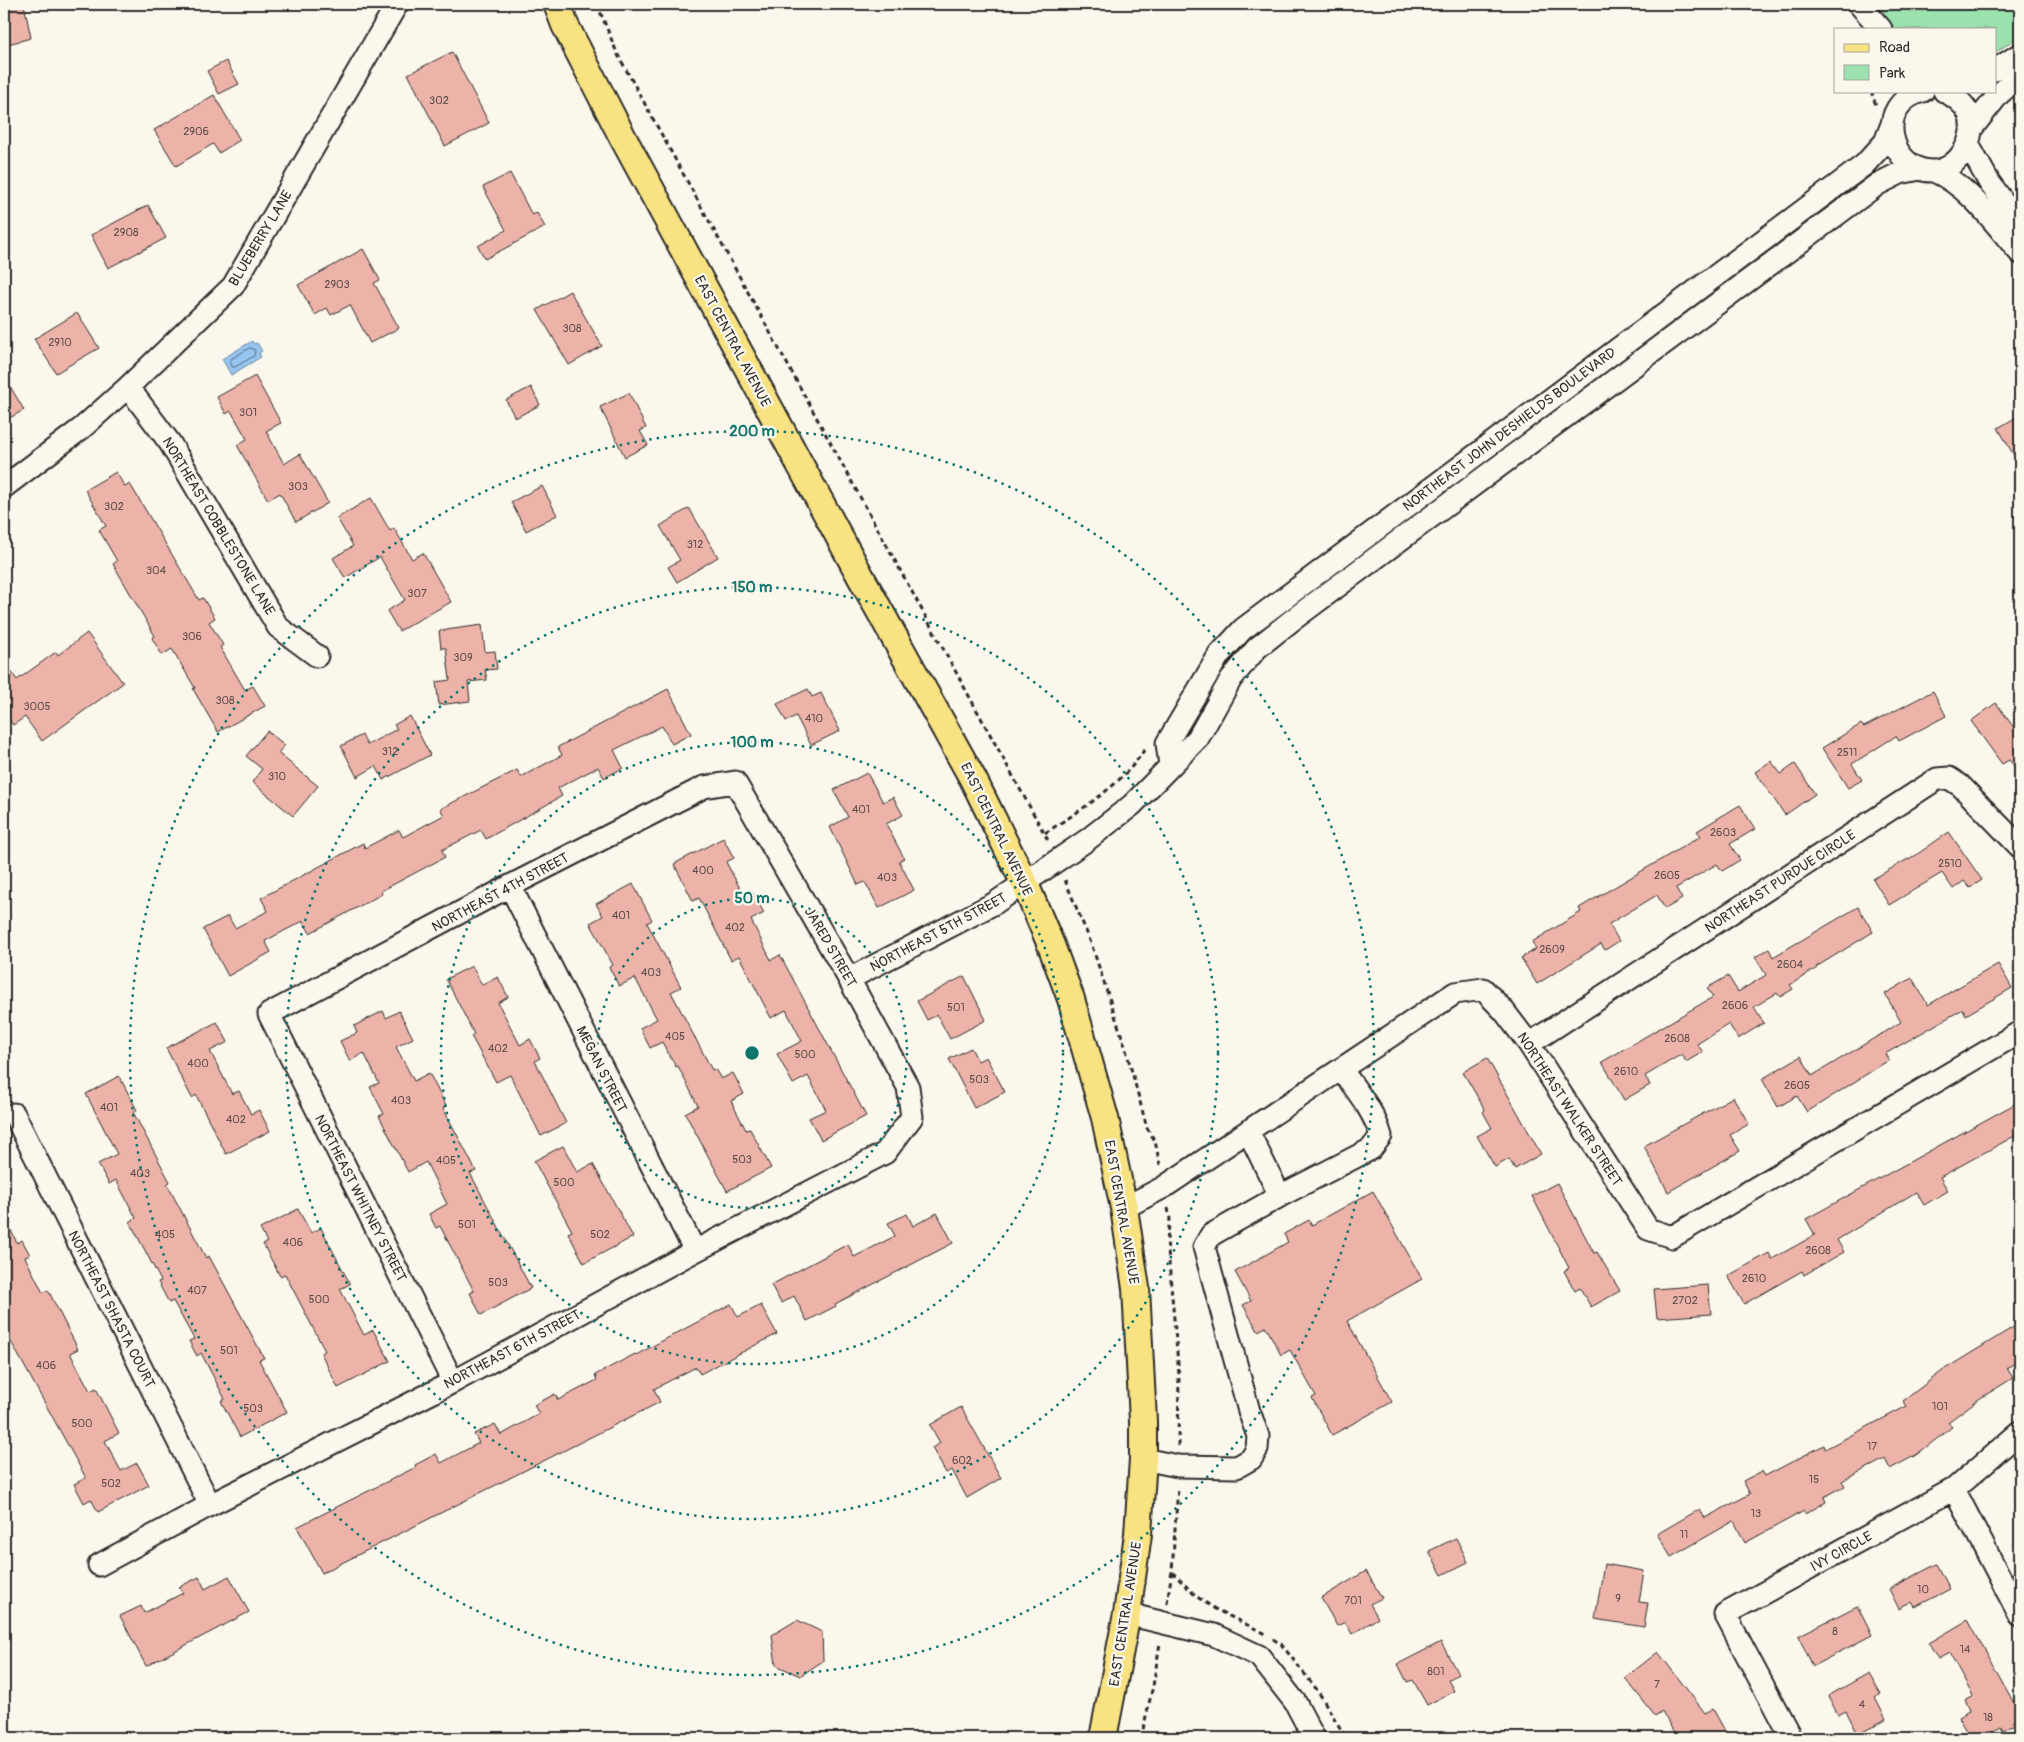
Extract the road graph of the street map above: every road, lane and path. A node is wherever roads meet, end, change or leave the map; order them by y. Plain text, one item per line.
1 (397, 4) edge
2 (557, 4) edge
3 (1857, 4) edge
4 (1861, 28) edge
5 (1879, 28) edge
6 (2020, 54) edge
7 (1996, 69) edge
8 (2020, 76) edge
9 (1888, 92) edge
10 (1920, 92) edge
11 (1946, 92) edge
12 (1893, 118) junction
13 (1970, 136) junction
14 (1927, 170) junction
15 (2020, 225) edge
16 (2020, 253) edge
17 (128, 387) junction
18 (4, 487) edge
19 (317, 656) dead end
20 (1170, 766) junction
21 (735, 782) joint
22 (2020, 847) edge
23 (1026, 884) junction
24 (510, 886) junction
25 (849, 979) junction
26 (269, 1014) joint
27 (2020, 1032) edge
28 (1530, 1044) junction
29 (1341, 1069) junction
30 (14, 1114) dead end
31 (912, 1118) joint
32 (1248, 1131) junction
33 (1280, 1196) junction
34 (1124, 1208) junction
35 (695, 1251) junction
36 (452, 1382) junction
37 (2020, 1432) edge
38 (1143, 1459) junction
39 (1954, 1489) junction
40 (210, 1505) junction
41 (99, 1565) dead end
42 (1127, 1614) junction
43 (2020, 1616) edge
44 (1103, 1738) edge
45 (1314, 1738) edge
46 (1791, 1738) edge

1 - 17 street, BLUEBERRY LANE
2 - 23 main road, EAST CENTRAL AVENUE
3 - 4 street
3 - 5 street
6 - 7 street
8 - 13 street
9 - 12 street
10 - 12 street, NORTHEAST JOHN DESHIELDS BOULEVARD
11 - 13 street
12 - 14 street
12 - 20 street, NORTHEAST JOHN DESHIELDS BOULEVARD
13 - 14 street, NORTHEAST JOHN DESHIELDS BOULEVARD
13 - 15 street
14 - 16 street
14 - 20 street, NORTHEAST JOHN DESHIELDS BOULEVARD
17 - 18 street, BLUEBERRY LANE
17 - 19 street, NORTHEAST COBBLESTONE LANE
20 - 23 street, NORTHEAST JOHN DESHIELDS BOULEVARD
21 - 24 street, NORTHEAST 4TH STREET
21 - 25 street, JARED STREET
22 - 28 street, NORTHEAST PURDUE CIRCLE
23 - 25 street, NORTHEAST 5TH STREET
23 - 34 main road, EAST CENTRAL AVENUE
24 - 26 street, NORTHEAST 4TH STREET
24 - 35 street, MEGAN STREET
25 - 31 street, JARED STREET
26 - 36 street, NORTHEAST WHITNEY STREET
27 - 28 street, NORTHEAST WALKER STREET
28 - 29 street, NORTHEAST WALKER STREET
29 - 32 street, NORTHEAST WALKER STREET
29 - 33 street
30 - 40 street, NORTHEAST SHASTA COURT
31 - 35 street, NORTHEAST 6TH STREET
32 - 33 street
32 - 34 street, NORTHEAST WALKER STREET
33 - 38 street
34 - 38 main road, EAST CENTRAL AVENUE
35 - 36 street, NORTHEAST 6TH STREET
36 - 40 street, NORTHEAST 6TH STREET
37 - 39 street
38 - 42 main road, EAST CENTRAL AVENUE
39 - 43 street
39 - 46 street, IVY CIRCLE
40 - 41 street, NORTHEAST 6TH STREET
42 - 44 main road, EAST CENTRAL AVENUE
42 - 45 street

